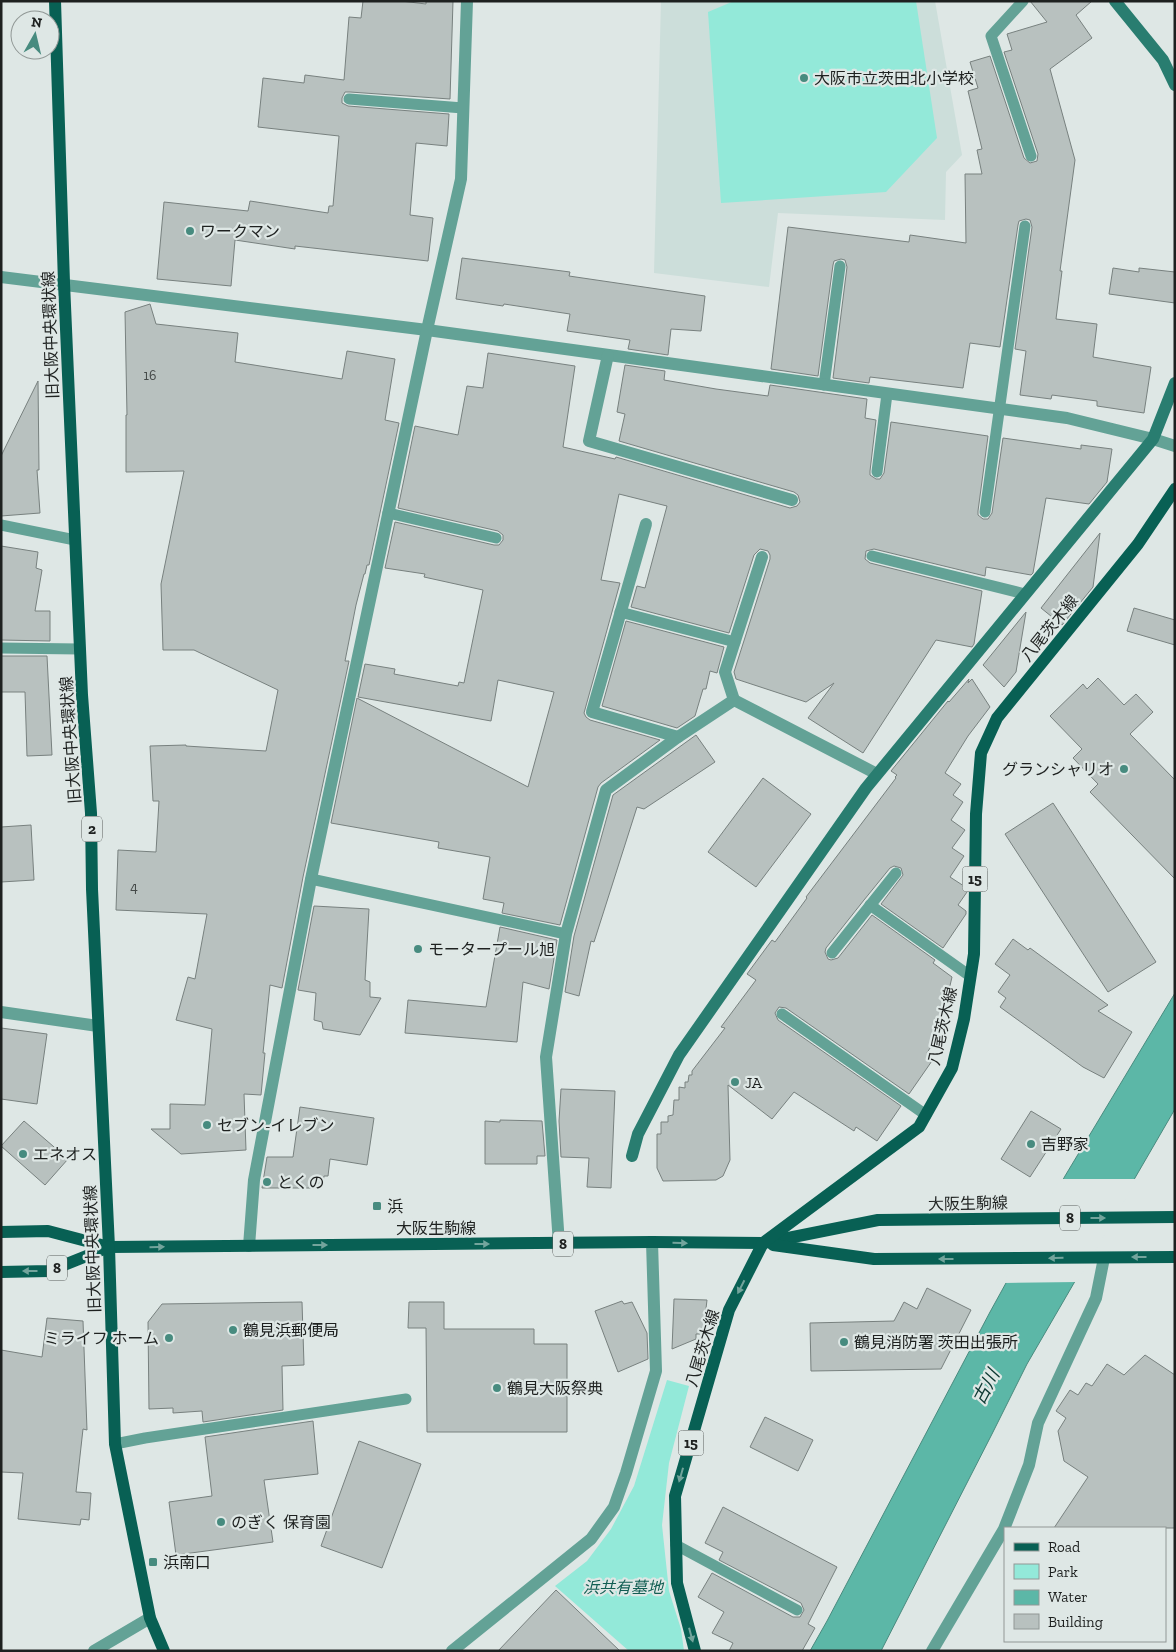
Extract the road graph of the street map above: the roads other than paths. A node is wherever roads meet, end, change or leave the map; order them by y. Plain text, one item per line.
1 (55, 1) edge
2 (467, 1) edge
3 (1023, 1) edge
4 (1115, 1) edge
5 (1175, 85) edge
6 (349, 99) dead end
7 (464, 108) junction
8 (1031, 156) dead end
9 (1025, 226) dead end
10 (840, 266) dead end
11 (1, 277) edge
12 (64, 284) junction
13 (427, 330) junction
14 (608, 355) junction
15 (1175, 383) edge
16 (824, 385) junction
17 (886, 394) junction
18 (999, 409) junction
19 (1153, 439) junction
20 (1175, 446) edge
21 (877, 472) dead end
22 (1175, 489) edge
23 (792, 500) dead end
24 (985, 512) dead end
25 (388, 513) junction
26 (646, 524) dead end
27 (1, 525) edge
28 (496, 538) dead end
29 (76, 540) junction
30 (872, 556) dead end
31 (762, 557) dead end
32 (1025, 594) junction
33 (620, 612) junction
34 (734, 642) junction
35 (1, 648) edge
36 (80, 649) junction
37 (734, 700) junction
38 (678, 737) junction
39 (876, 774) junction
40 (896, 873) dead end
41 (311, 879) junction
42 (870, 905) junction
43 (566, 934) junction
44 (832, 953) dead end
45 (970, 976) junction
46 (1, 1012) edge
47 (782, 1014) dead end
48 (98, 1026) junction
49 (926, 1115) junction
50 (632, 1156) dead end
51 (1175, 1217) edge
52 (1, 1232) edge
53 (652, 1242) junction
54 (763, 1243) junction
55 (559, 1244) junction
56 (248, 1246) junction
57 (109, 1247) junction
58 (1175, 1257) edge
59 (1104, 1258) junction
60 (1, 1272) edge
61 (406, 1399) dead end
62 (115, 1444) junction
63 (1005, 1527) edge
64 (1004, 1529) edge
65 (676, 1545) junction
66 (797, 1610) dead end
67 (150, 1618) junction
68 (94, 1651) edge
69 (164, 1651) edge
70 (452, 1651) edge
71 (695, 1651) edge
72 (932, 1651) edge

1 - 12 main road, 旧大阪中央環状線 / 2
2 - 7 street
3 - 8 lane
4 - 5 street
6 - 7 lane
7 - 13 street
9 - 18 lane
10 - 16 lane
11 - 12 street
12 - 13 street
12 - 29 main road, 旧大阪中央環状線 / 2
13 - 14 street
13 - 25 street
14 - 16 street
14 - 23 street
15 - 19 street
16 - 17 street
17 - 18 street
17 - 21 lane
18 - 19 street
18 - 24 lane
19 - 20 street
19 - 32 street
22 - 45 main road, 八尾茨木線 / 15
25 - 28 lane
25 - 41 street
26 - 33 street
27 - 29 lane
29 - 36 main road, 旧大阪中央環状線 / 2
30 - 32 lane
31 - 34 street
32 - 39 street
33 - 34 lane
33 - 38 street
34 - 37 street
35 - 36 lane
36 - 48 main road, 旧大阪中央環状線 / 2
37 - 38 street
37 - 39 street
38 - 43 street
39 - 50 street
40 - 42 lane
41 - 43 lane
41 - 56 street
42 - 44 lane
42 - 45 lane
43 - 55 street
45 - 49 main road, 八尾茨木線 / 15
46 - 48 street
47 - 49 lane
48 - 57 main road, 旧大阪中央環状線 / 2
49 - 54 main road, 八尾茨木線 / 15
54 -> 51 main road, 大阪生駒線 / 8
52 - 57 main road, 大阪生駒線 / 8
53 -> 54 main road, 大阪生駒線 / 8
53 - 55 main road, 大阪生駒線 / 8
53 - 70 street
59 -> 54 main road, 大阪生駒線 / 8
54 -> 65 main road, 八尾茨木線 / 15
56 -> 55 main road, 大阪生駒線 / 8
57 -> 56 main road, 大阪生駒線 / 8
57 -> 60 main road, 大阪生駒線 / 8
57 - 62 main road, 旧大阪中央環状線 / 2
58 -> 59 main road, 大阪生駒線 / 8
59 - 63 street
61 - 62 lane
62 - 67 main road, 旧大阪中央環状線 / 2
64 - 72 street
65 - 66 lane
65 -> 71 main road, 八尾茨木線 / 15
67 - 68 street
67 - 69 main road, 旧大阪中央環状線 / 2

